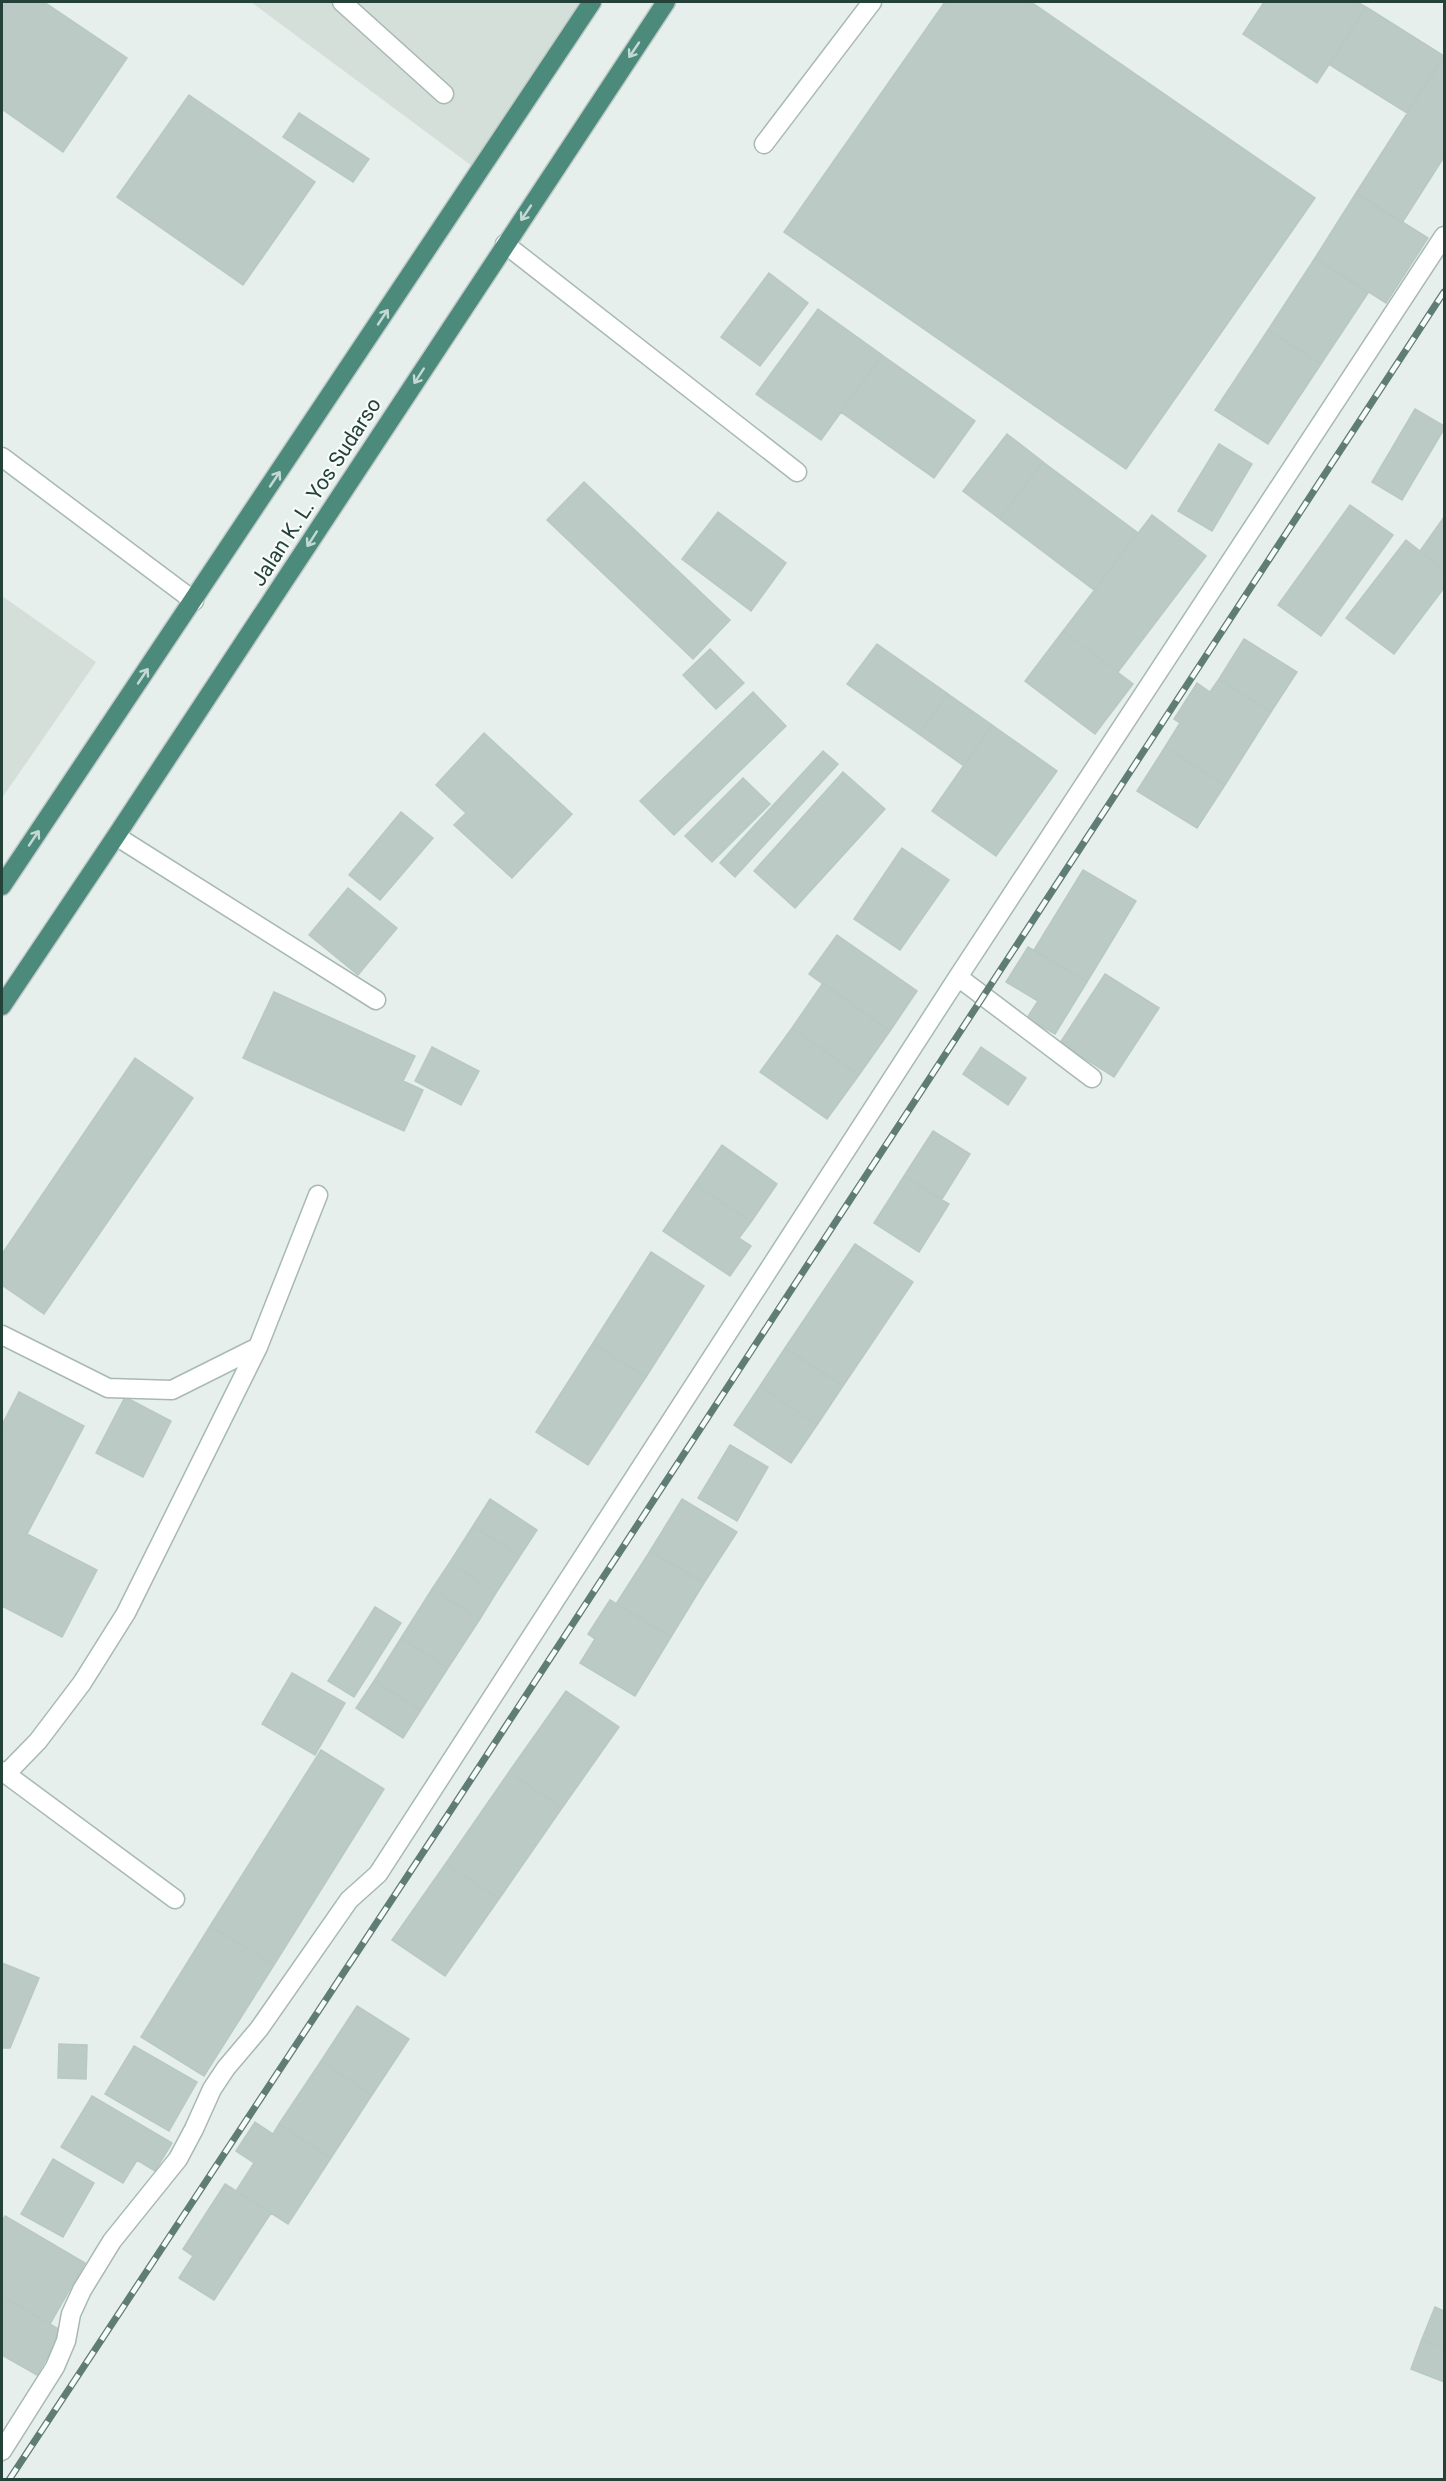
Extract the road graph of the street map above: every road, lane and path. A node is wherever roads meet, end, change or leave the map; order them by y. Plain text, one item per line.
1 (342, 2) edge
2 (592, 2) edge
3 (666, 2) edge
4 (872, 2) edge
5 (444, 94) dead end
6 (764, 144) dead end
7 (1444, 236) edge
8 (505, 244) junction
9 (2, 457) edge
10 (797, 472) dead end
11 (194, 601) junction
12 (116, 836) junction
13 (2, 886) edge
14 (958, 977) junction
15 (376, 1000) dead end
16 (2, 1006) edge
17 (1092, 1078) dead end
18 (318, 1195) dead end
19 (2, 1335) edge
20 (258, 1347) junction
21 (4, 1772) edge
22 (175, 1899) dead end
23 (2, 2451) edge

1 - 5 street
11 -> 2 highway, Jalan K. L. Yos Sudarso
3 -> 8 highway, Jalan K. L. Yos Sudarso
4 - 6 street
7 - 14 street
8 - 10 street
8 -> 12 highway, Jalan K. L. Yos Sudarso
9 - 11 street
13 -> 11 highway, Jalan K. L. Yos Sudarso
12 - 15 street
12 - 16 highway, Jalan K. L. Yos Sudarso
14 - 17 street
14 - 23 street
18 - 20 street
19 - 20 street
20 - 21 street
21 - 22 street

